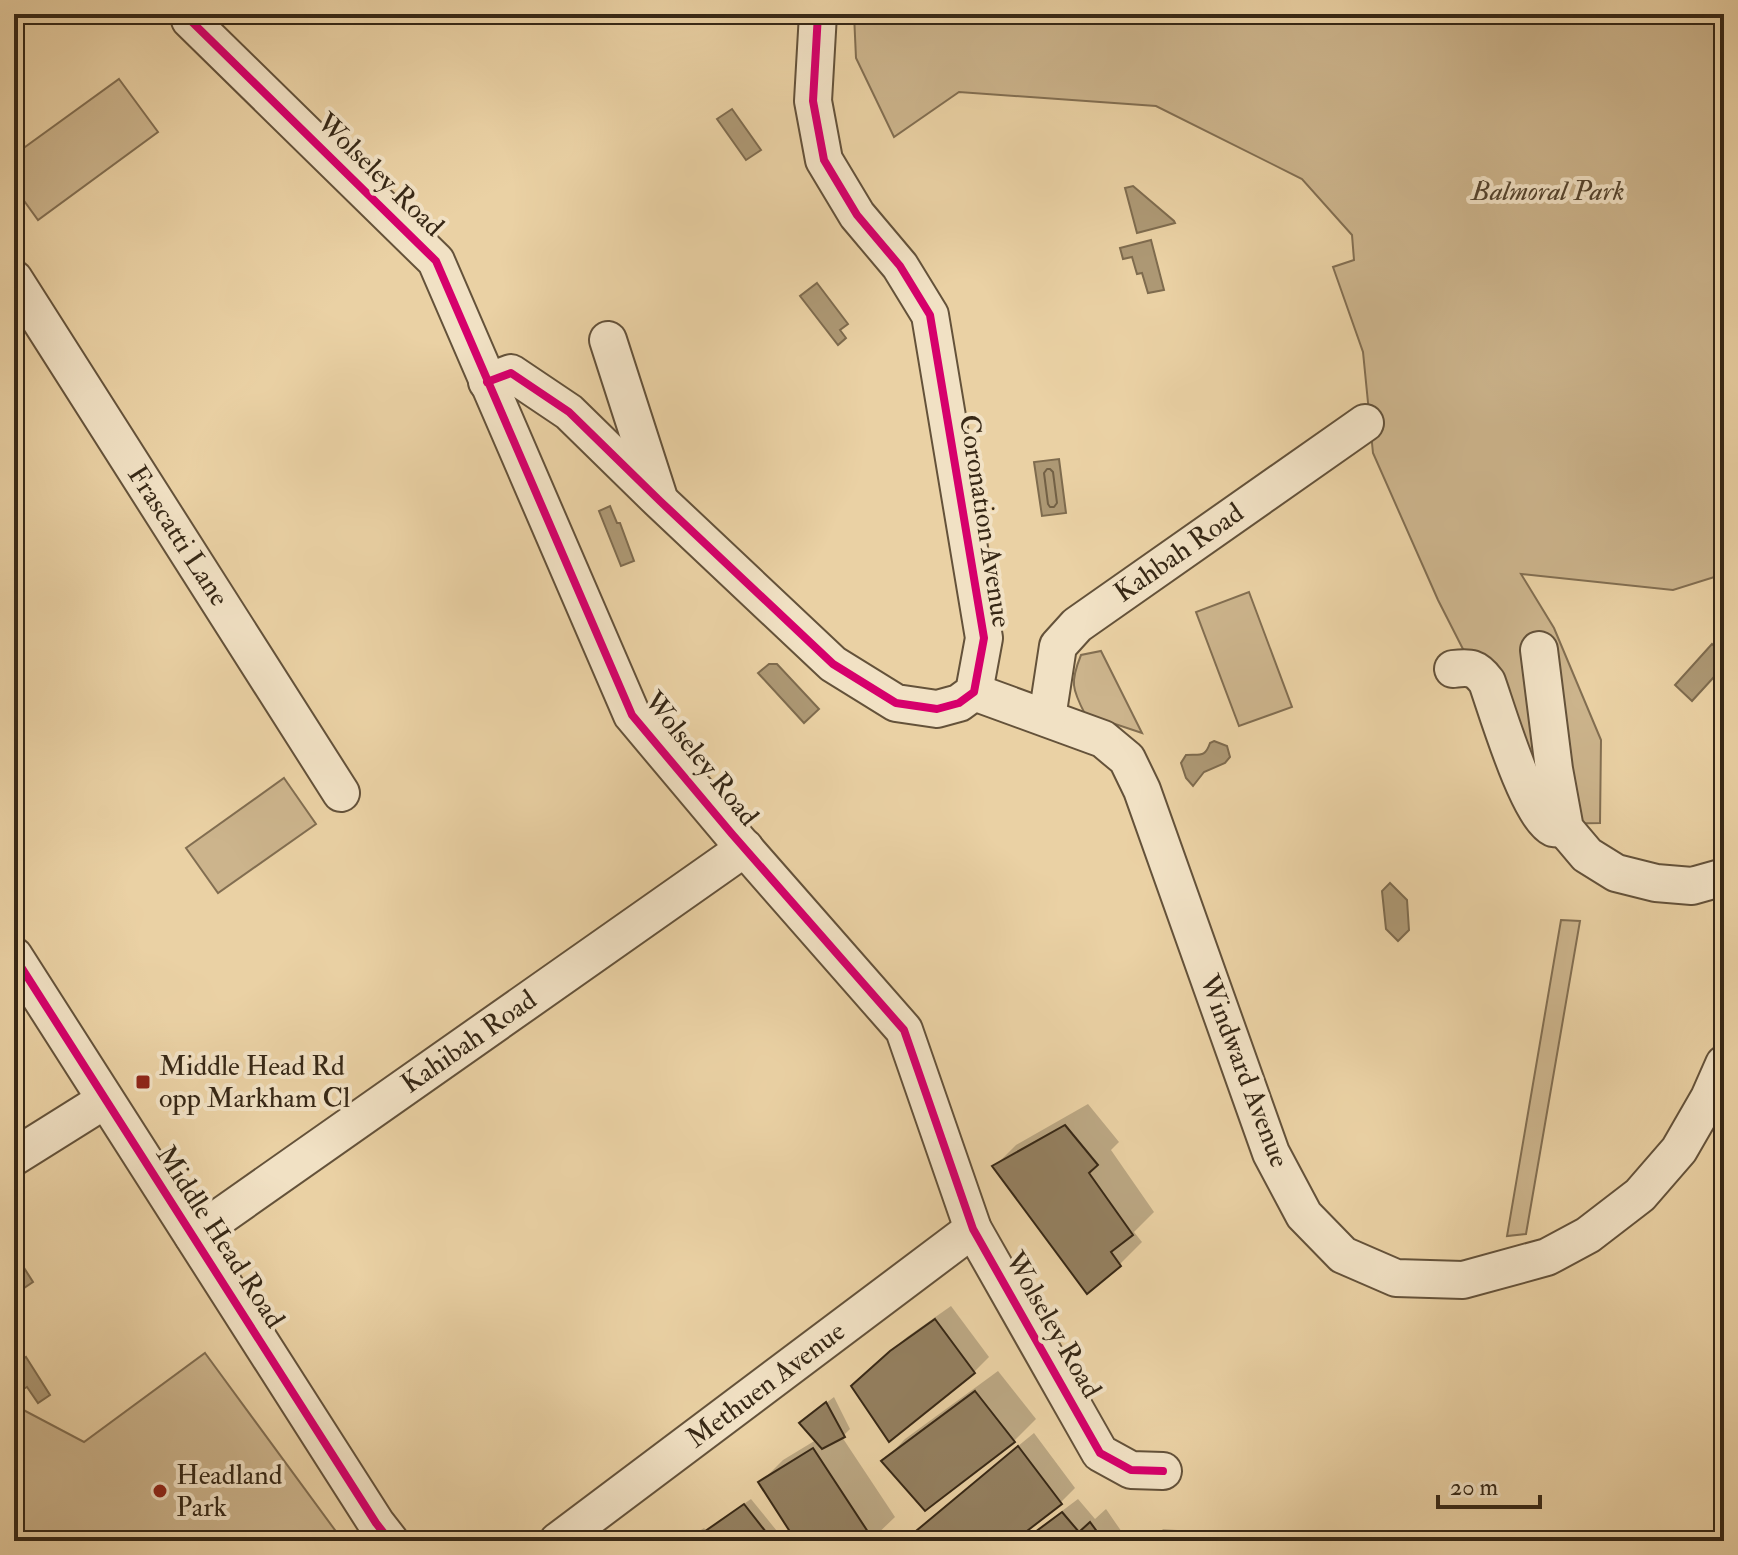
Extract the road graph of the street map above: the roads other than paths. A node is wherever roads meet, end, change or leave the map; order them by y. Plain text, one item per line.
1 (189, 14) edge
2 (818, 14) edge
3 (14, 279) edge
4 (608, 340) dead end
5 (487, 382) junction
6 (1365, 423) dead end
7 (660, 501) junction
8 (1539, 650) dead end
9 (1453, 669) dead end
10 (974, 692) junction
11 (1047, 718) junction
12 (341, 793) dead end
13 (1565, 829) junction
14 (745, 848) junction
15 (1724, 877) edge
16 (14, 956) edge
17 (1724, 1064) edge
18 (105, 1100) junction
19 (14, 1157) edge
20 (973, 1229) junction
21 (193, 1236) junction
22 (1163, 1471) dead end
23 (390, 1541) edge
24 (558, 1541) edge

1 - 5 street, Wolseley Road
2 - 10 street, Coronation Avenue
3 - 12 street, Frascatti Lane
4 - 7 street
5 - 7 street
5 - 14 street, Wolseley Road
6 - 11 street, Kahbah Road
7 - 10 street
8 - 13 street
9 - 13 street
10 - 11 street, Windward Avenue
11 - 17 street, Windward Avenue
13 - 15 street
14 - 20 street, Wolseley Road
14 - 21 street, Kahibah Road
16 - 18 street, Middle Head Road
18 - 19 street
18 - 21 street, Middle Head Road
20 - 22 street, Wolseley Road
20 - 24 street, Methuen Avenue
21 - 23 street, Middle Head Road

